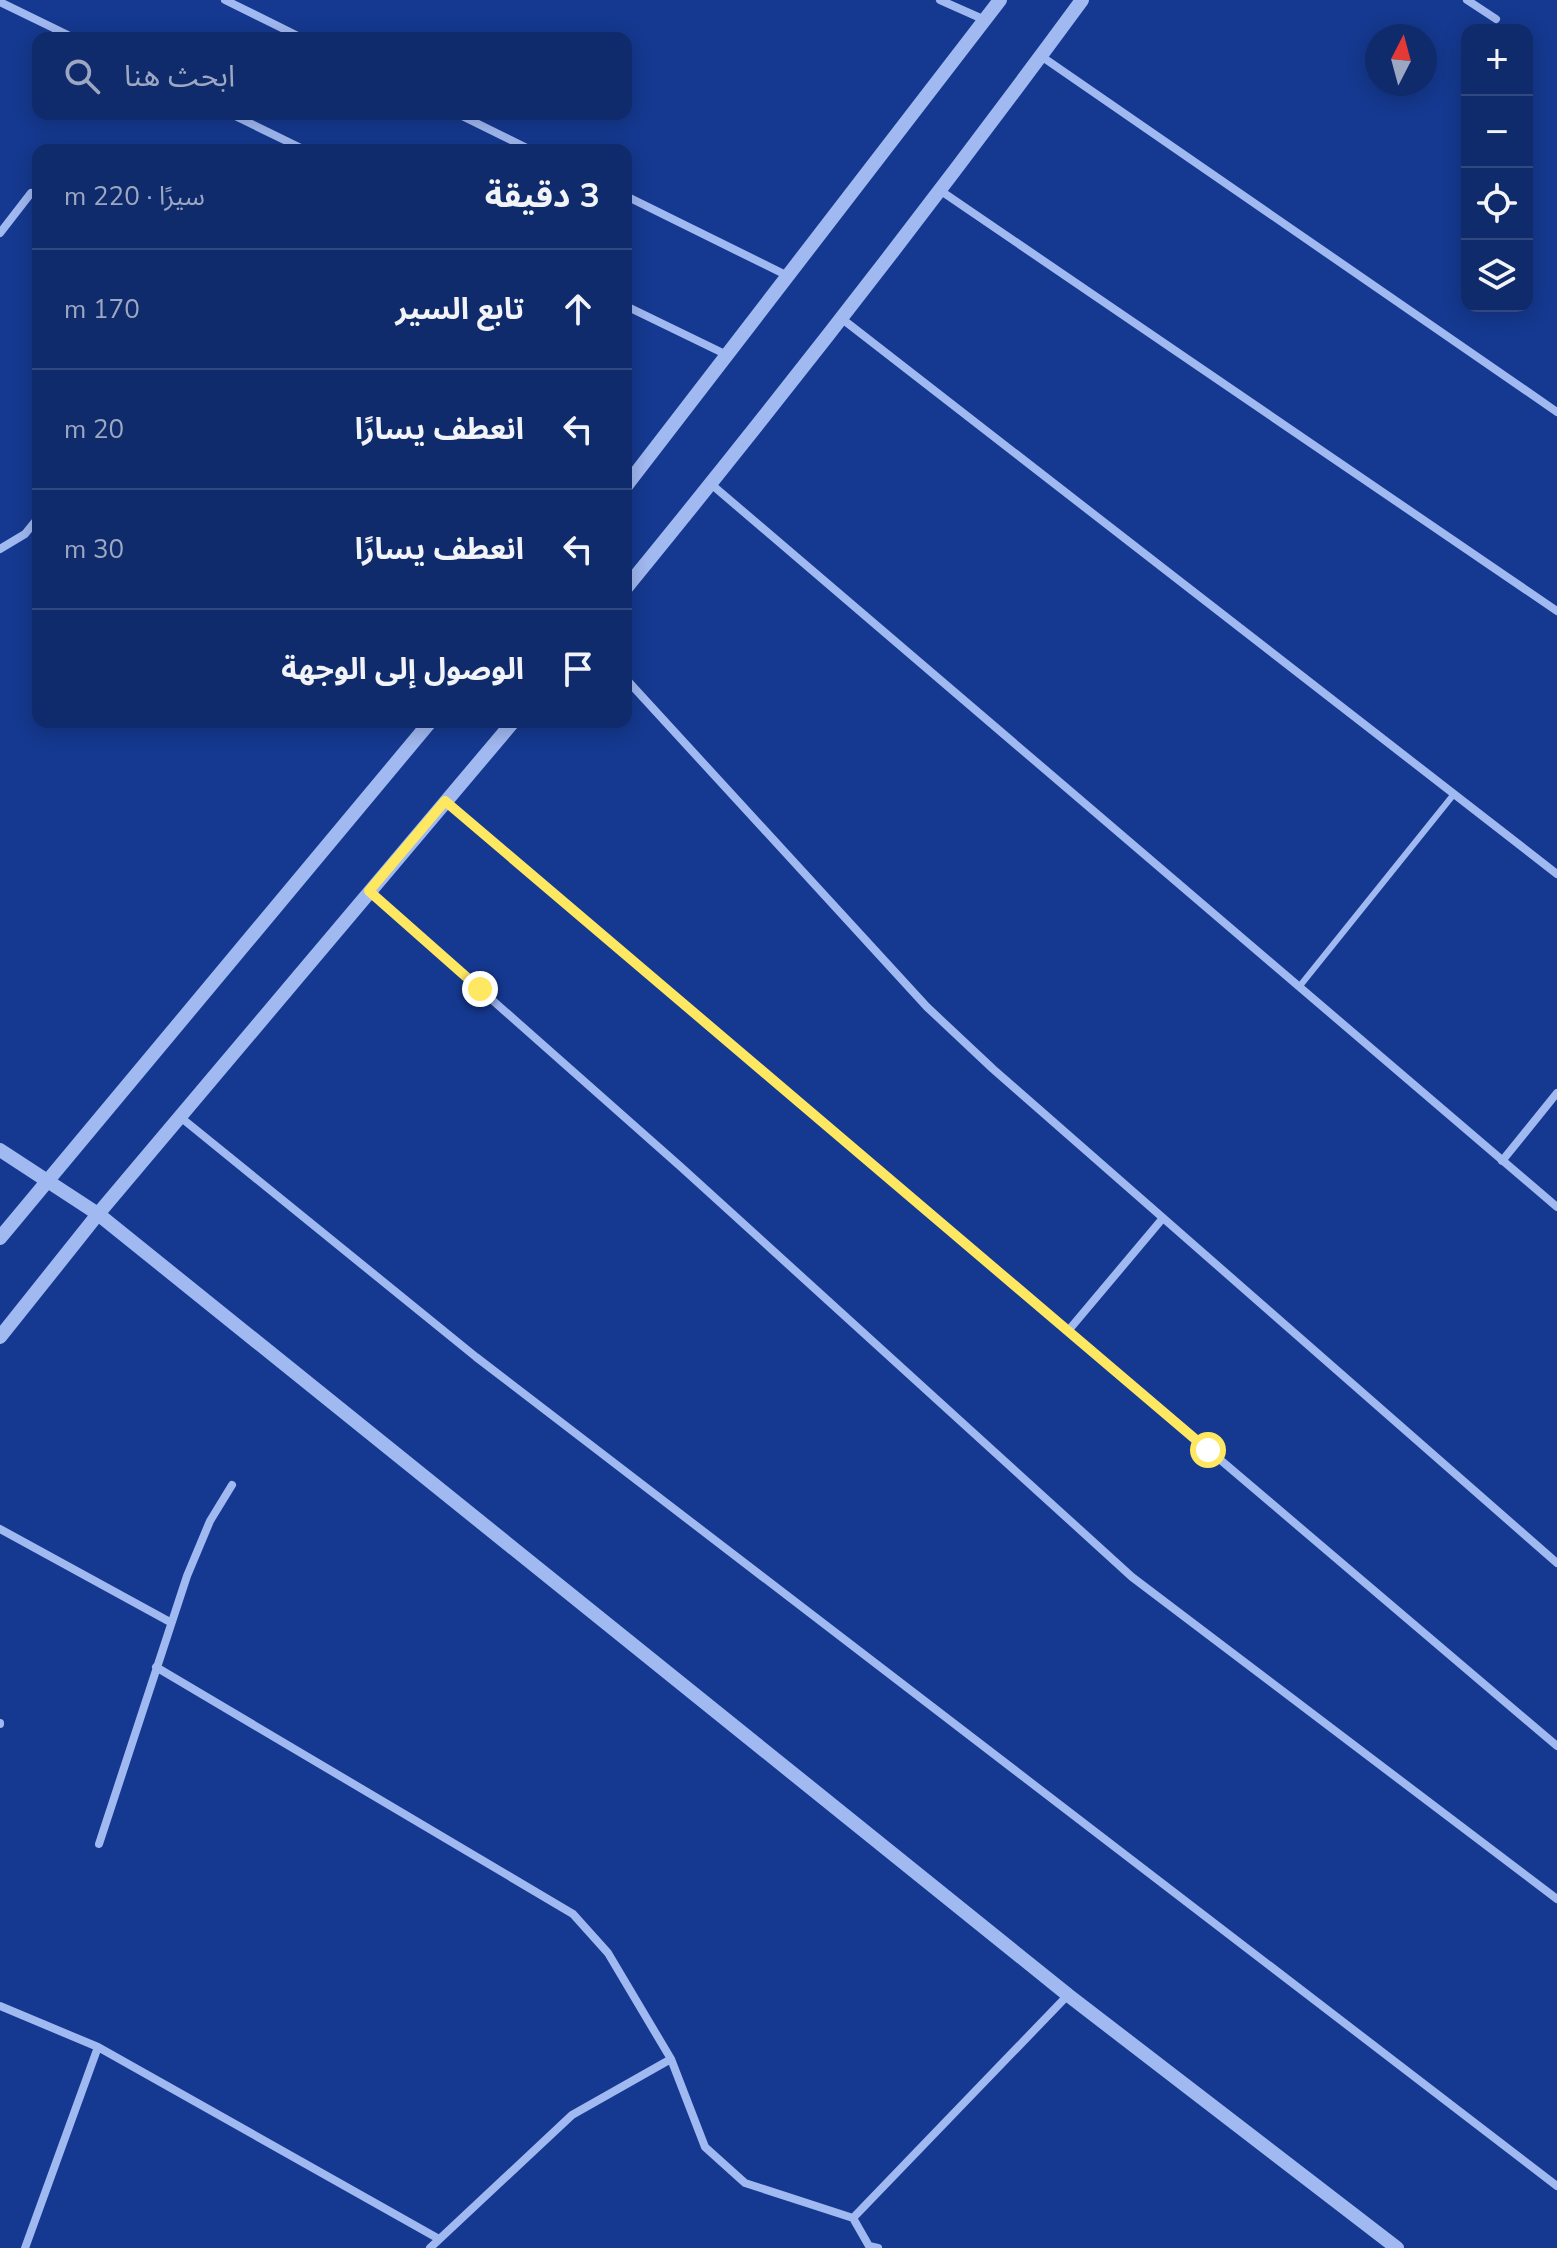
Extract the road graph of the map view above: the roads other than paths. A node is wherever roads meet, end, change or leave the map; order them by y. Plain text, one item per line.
1 (225, 0) edge
2 (940, 0) edge
3 (1000, 0) edge
4 (1082, 0) edge
5 (1467, 0) edge
6 (0, 2) edge
7 (1496, 19) dead end
8 (985, 20) junction
9 (62, 32) edge
10 (290, 32) edge
11 (1041, 56) junction
12 (243, 120) edge
13 (470, 120) edge
14 (293, 144) edge
15 (519, 144) edge
16 (941, 191) junction
17 (31, 193) dead end
18 (632, 199) edge
19 (0, 233) edge
20 (788, 276) junction
21 (632, 309) edge
22 (841, 318) junction
23 (727, 355) junction
24 (1557, 412) edge
25 (632, 478) edge
26 (711, 484) junction
27 (32, 525) edge
28 (0, 549) edge
29 (632, 581) edge
30 (1557, 611) edge
31 (632, 686) edge
32 (419, 728) edge
33 (508, 728) edge
34 (1454, 794) junction
35 (445, 801) junction
36 (1557, 874) edge
37 (369, 891) junction
38 (1299, 987) junction
39 (1557, 1093) edge
40 (179, 1116) junction
41 (0, 1150) edge
42 (1502, 1161) junction
43 (49, 1180) junction
44 (1557, 1207) edge
45 (98, 1214) junction
46 (1163, 1218) junction
47 (0, 1238) edge
48 (1068, 1331) junction
49 (0, 1337) edge
50 (232, 1485) dead end
51 (0, 1529) edge
52 (1557, 1563) edge
53 (170, 1622) junction
54 (156, 1667) junction
55 (1557, 1746) edge
56 (99, 1844) dead end
57 (1557, 1899) edge
58 (1068, 1995) junction
59 (0, 2006) edge
60 (98, 2047) junction
61 (671, 2059) junction
62 (1557, 2186) edge
63 (853, 2218) junction
64 (439, 2239) junction
65 (871, 2247) edge
66 (25, 2248) edge
67 (430, 2248) edge
68 (1397, 2248) edge

1 - 10 street
2 - 8 street
3 - 8 street
4 - 11 street
5 - 7 street
6 - 9 street
8 - 20 street
11 - 16 street
11 - 24 street
12 - 14 street
13 - 15 street
16 - 22 street
16 - 30 street
17 - 19 street
18 - 20 street
20 - 23 street
21 - 23 street
22 - 26 street
22 - 34 street
23 - 25 street
26 - 29 street
26 - 38 street
27 - 28 street
31 - 46 street
32 - 43 street
33 - 35 street
34 - 36 street
34 - 38 lane
35 - 37 street
35 - 48 street
37 - 40 street
37 - 57 street
38 - 42 street
39 - 42 street
40 - 45 street
40 - 62 street
41 - 43 street
42 - 44 street
43 - 45 street
43 - 47 street
45 - 49 street
45 - 58 street
46 - 48 street
46 - 52 street
48 - 55 street
50 - 53 street
51 - 53 street
53 - 54 street
54 - 56 street
54 - 61 street
58 - 63 street
58 - 68 street
59 - 60 street
60 - 64 street
60 - 66 street
61 - 63 street
61 - 64 street
63 - 65 street
64 - 67 street

